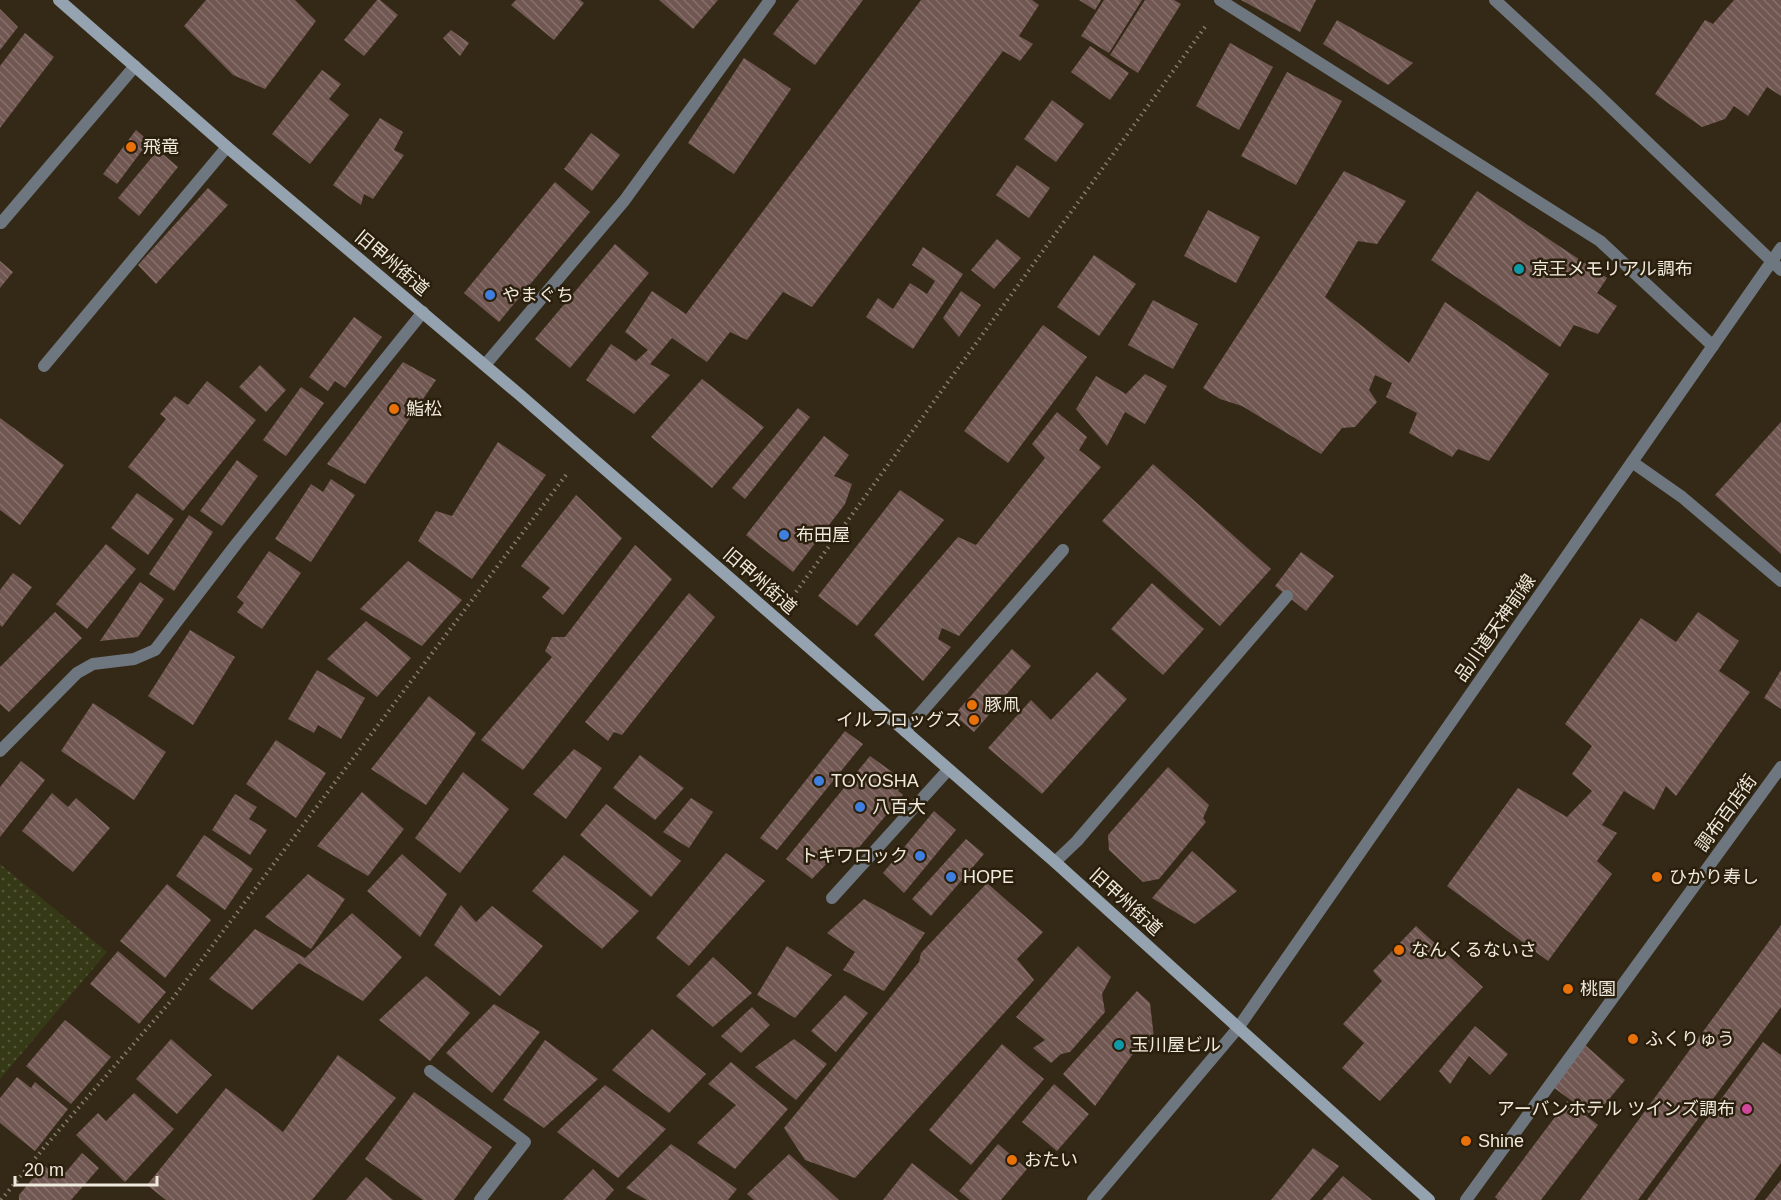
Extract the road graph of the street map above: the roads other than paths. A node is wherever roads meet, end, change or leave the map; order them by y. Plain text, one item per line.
1 (59, 0) edge
2 (770, 0) edge
3 (1495, 0) edge
4 (1221, 1) edge
5 (135, 66) junction
6 (227, 147) junction
7 (1, 223) edge
8 (1781, 248) edge
9 (1776, 266) edge
10 (423, 312) junction
11 (1713, 346) junction
12 (485, 365) junction
13 (44, 366) dead end
14 (1632, 462) junction
15 (1063, 550) dead end
16 (1781, 581) edge
17 (1287, 597) dead end
18 (905, 730) junction
19 (0, 751) edge
20 (1781, 767) edge
21 (948, 770) junction
22 (1055, 862) junction
23 (832, 898) dead end
24 (1238, 1028) junction
25 (430, 1071) dead end
26 (480, 1200) edge
27 (1093, 1200) edge
28 (1428, 1200) edge
29 (1466, 1200) edge

1 - 5 main road, 旧甲州街道
2 - 12 street
3 - 9 street
4 - 11 street
5 - 6 main road, 旧甲州街道
5 - 7 street
6 - 10 main road, 旧甲州街道
6 - 13 street
8 - 9 street, 品川道天神前線
9 - 11 street, 品川道天神前線
10 - 12 main road, 旧甲州街道
10 - 19 street
11 - 14 street, 品川道天神前線
12 - 18 main road, 旧甲州街道
14 - 16 street
14 - 24 street, 品川道天神前線
15 - 18 street
17 - 22 street
18 - 21 main road, 旧甲州街道
20 - 29 street, 調布百店街
21 - 22 main road, 旧甲州街道
21 - 23 street
22 - 24 main road, 旧甲州街道
24 - 27 street, 品川道天神前線
24 - 28 main road, 旧甲州街道
25 - 26 street

